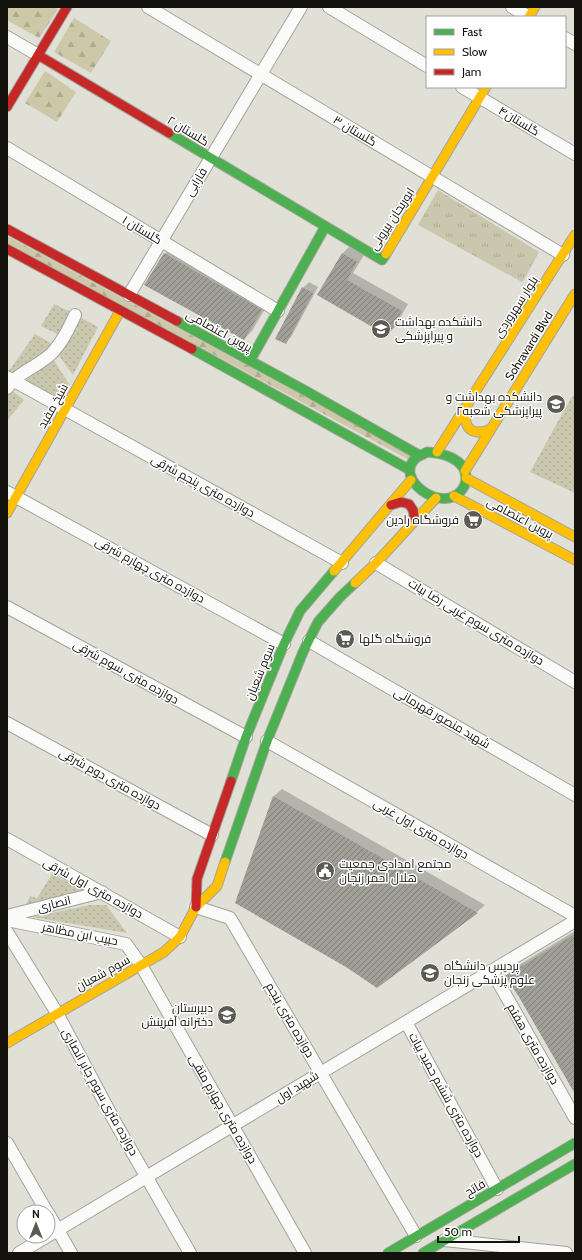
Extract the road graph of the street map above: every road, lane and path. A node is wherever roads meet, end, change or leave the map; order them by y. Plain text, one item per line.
1 (67, 7) edge
2 (148, 7) edge
3 (301, 7) edge
4 (329, 7) edge
5 (512, 7) edge
6 (535, 7) edge
7 (527, 16) edge
8 (530, 16) edge
9 (7, 37) edge
10 (566, 39) edge
11 (575, 44) edge
12 (38, 55) junction
13 (426, 65) edge
14 (261, 74) junction
15 (464, 88) edge
16 (485, 88) edge
17 (480, 98) junction
18 (7, 107) edge
19 (7, 148) edge
20 (575, 154) edge
21 (210, 158) junction
22 (432, 177) junction
23 (325, 227) junction
24 (7, 229) edge
25 (575, 235) edge
26 (161, 241) junction
27 (7, 249) edge
28 (563, 255) junction
29 (575, 294) edge
30 (128, 295) junction
31 (120, 311) junction
32 (278, 311) junction
33 (75, 315) dead end
34 (250, 361) junction
35 (9, 382) edge
36 (65, 409) junction
37 (464, 409) junction
38 (491, 429) junction
39 (437, 452) junction
40 (419, 455) junction
41 (411, 475) junction
42 (466, 475) junction
43 (12, 494) edge
44 (454, 496) junction
45 (436, 498) junction
46 (390, 505) junction
47 (7, 513) edge
48 (415, 521) junction
49 (575, 537) edge
50 (575, 560) edge
51 (342, 563) junction
52 (376, 563) junction
53 (7, 607) edge
54 (309, 641) junction
55 (284, 644) junction
56 (575, 682) edge
57 (7, 723) edge
58 (246, 737) junction
59 (267, 741) junction
60 (575, 795) edge
61 (212, 835) junction
62 (7, 839) edge
63 (102, 892) junction
64 (196, 907) junction
65 (7, 916) edge
66 (575, 916) edge
67 (7, 920) edge
68 (575, 921) edge
69 (7, 932) edge
70 (180, 937) junction
71 (141, 965) junction
72 (492, 971) junction
73 (57, 1013) junction
74 (406, 1022) junction
75 (7, 1043) edge
76 (320, 1073) junction
77 (575, 1118) edge
78 (233, 1127) junction
79 (575, 1143) edge
80 (7, 1144) edge
81 (575, 1164) edge
82 (147, 1178) junction
83 (497, 1189) junction
84 (43, 1204) edge
85 (56, 1227) edge
86 (58, 1230) junction
87 (416, 1236) junction
88 (445, 1240) junction
89 (20, 1253) edge
90 (71, 1253) edge
91 (190, 1253) edge
92 (305, 1253) edge
93 (388, 1253) edge
94 (423, 1253) edge
95 (566, 1253) edge

1 - 12 main road
2 - 14 street, گلستان ۳
3 - 14 street, فارابی
4 - 13 street
5 - 7 street
6 - 8 main road
9 - 12 street
10 - 11 street
12 - 18 main road
12 - 21 main road, گلستان ۲
14 - 21 street, فارابی
14 - 22 street, گلستان ۳
15 - 17 street, گلستان۴
16 - 17 main road, ابوریحان بیرونی
17 - 20 street, گلستان۴
17 - 22 main road, ابوریحان بیرونی
19 - 26 street, گلستان ۱
21 - 23 main road, گلستان ۲
21 - 26 street, فارابی
22 - 23 main road, ابوریحان بیرونی
22 - 28 street, گلستان ۳
23 - 32 main road
24 - 30 main road, پروین اعتصامی
25 - 28 main road, بلوار سهروردی
26 - 30 street, فارابی
26 - 32 street, گلستان ۱
27 - 31 main road
28 - 37 main road, بلوار سهروردی
29 - 38 main road, Sohravardi Blvd
30 - 34 main road, پروین اعتصامی
31 - 36 main road, شیخ مفید
31 - 41 main road
32 - 34 main road
33 - 35 street
34 - 40 main road, پروین اعتصامی
35 - 36 street, دوازده متری پنجم شرقی
36 - 43 main road, شیخ مفید
36 - 51 street, دوازده متری پنجم شرقی
37 - 38 main road
37 - 39 main road, بلوار سهروردی
38 - 42 main road, Sohravardi Blvd
39 - 40 main road
39 - 42 main road
40 - 41 main road
41 - 45 main road
41 - 46 main road, سوم شعبان
42 - 44 main road
42 - 49 main road, پروین اعتصامی
43 - 47 main road, شیخ مفید
43 - 55 street, دوازده متری چهارم شرقی
44 - 45 main road
44 - 50 main road, پروین اعتصامی
45 - 48 main road, سوم شعبان
46 - 48 main road
46 - 51 main road, سوم شعبان
48 - 52 main road, سوم شعبان
51 - 55 main road, سوم شعبان
52 - 54 main road, سوم شعبان
52 - 56 street, دوازده متری سوم غربی رضا بیات
53 - 58 street, دوازده متری سوم شرقی
54 - 59 main road, سوم شعبان
54 - 60 street, شهید منصور قهرمانی
55 - 58 main road, سوم شعبان
57 - 61 street, دوازده متری دوم شرقی
58 - 61 main road, سوم شعبان
59 - 64 main road, سوم شعبان
59 - 66 street, دوازده متری اول غربی
61 - 64 main road, سوم شعبان
62 - 63 street, دوازده متری اول شرقی
63 - 65 street, انصاری
63 - 70 street, دوازده متری اول شرقی
64 - 70 main road, سوم شعبان
64 - 76 street, دوازده متری پنجم
67 - 71 street, حبیب ابن مظاهر
68 - 72 street, شهید اول
69 - 73 street, دوازده متری سوم جابر انصاری
70 - 71 main road, سوم شعبان
71 - 73 main road, سوم شعبان
71 - 78 street, دوازده متری چهارم متقی
72 - 74 street, شهید اول
72 - 77 street, دوازده متری هفتم
73 - 75 main road, سوم شعبان
73 - 82 street, دوازده متری سوم جابر انصاری
74 - 76 street, شهید اول
74 - 83 street, دوازده متری ششم حمید بیات
76 - 78 street, شهید اول
76 - 87 street, دوازده متری پنجم
78 - 82 street, شهید اول
78 - 92 street, دوازده متری چهارم متقی
79 - 83 main road, فاتح
80 - 84 street
81 - 88 main road
82 - 86 street, شهید اول
82 - 91 street, دوازده متری سوم جابر انصاری
83 - 87 main road, فاتح
85 - 86 street
86 - 89 street, شهید اول
86 - 90 street
87 - 93 main road, فاتح
88 - 94 main road
88 - 95 street

